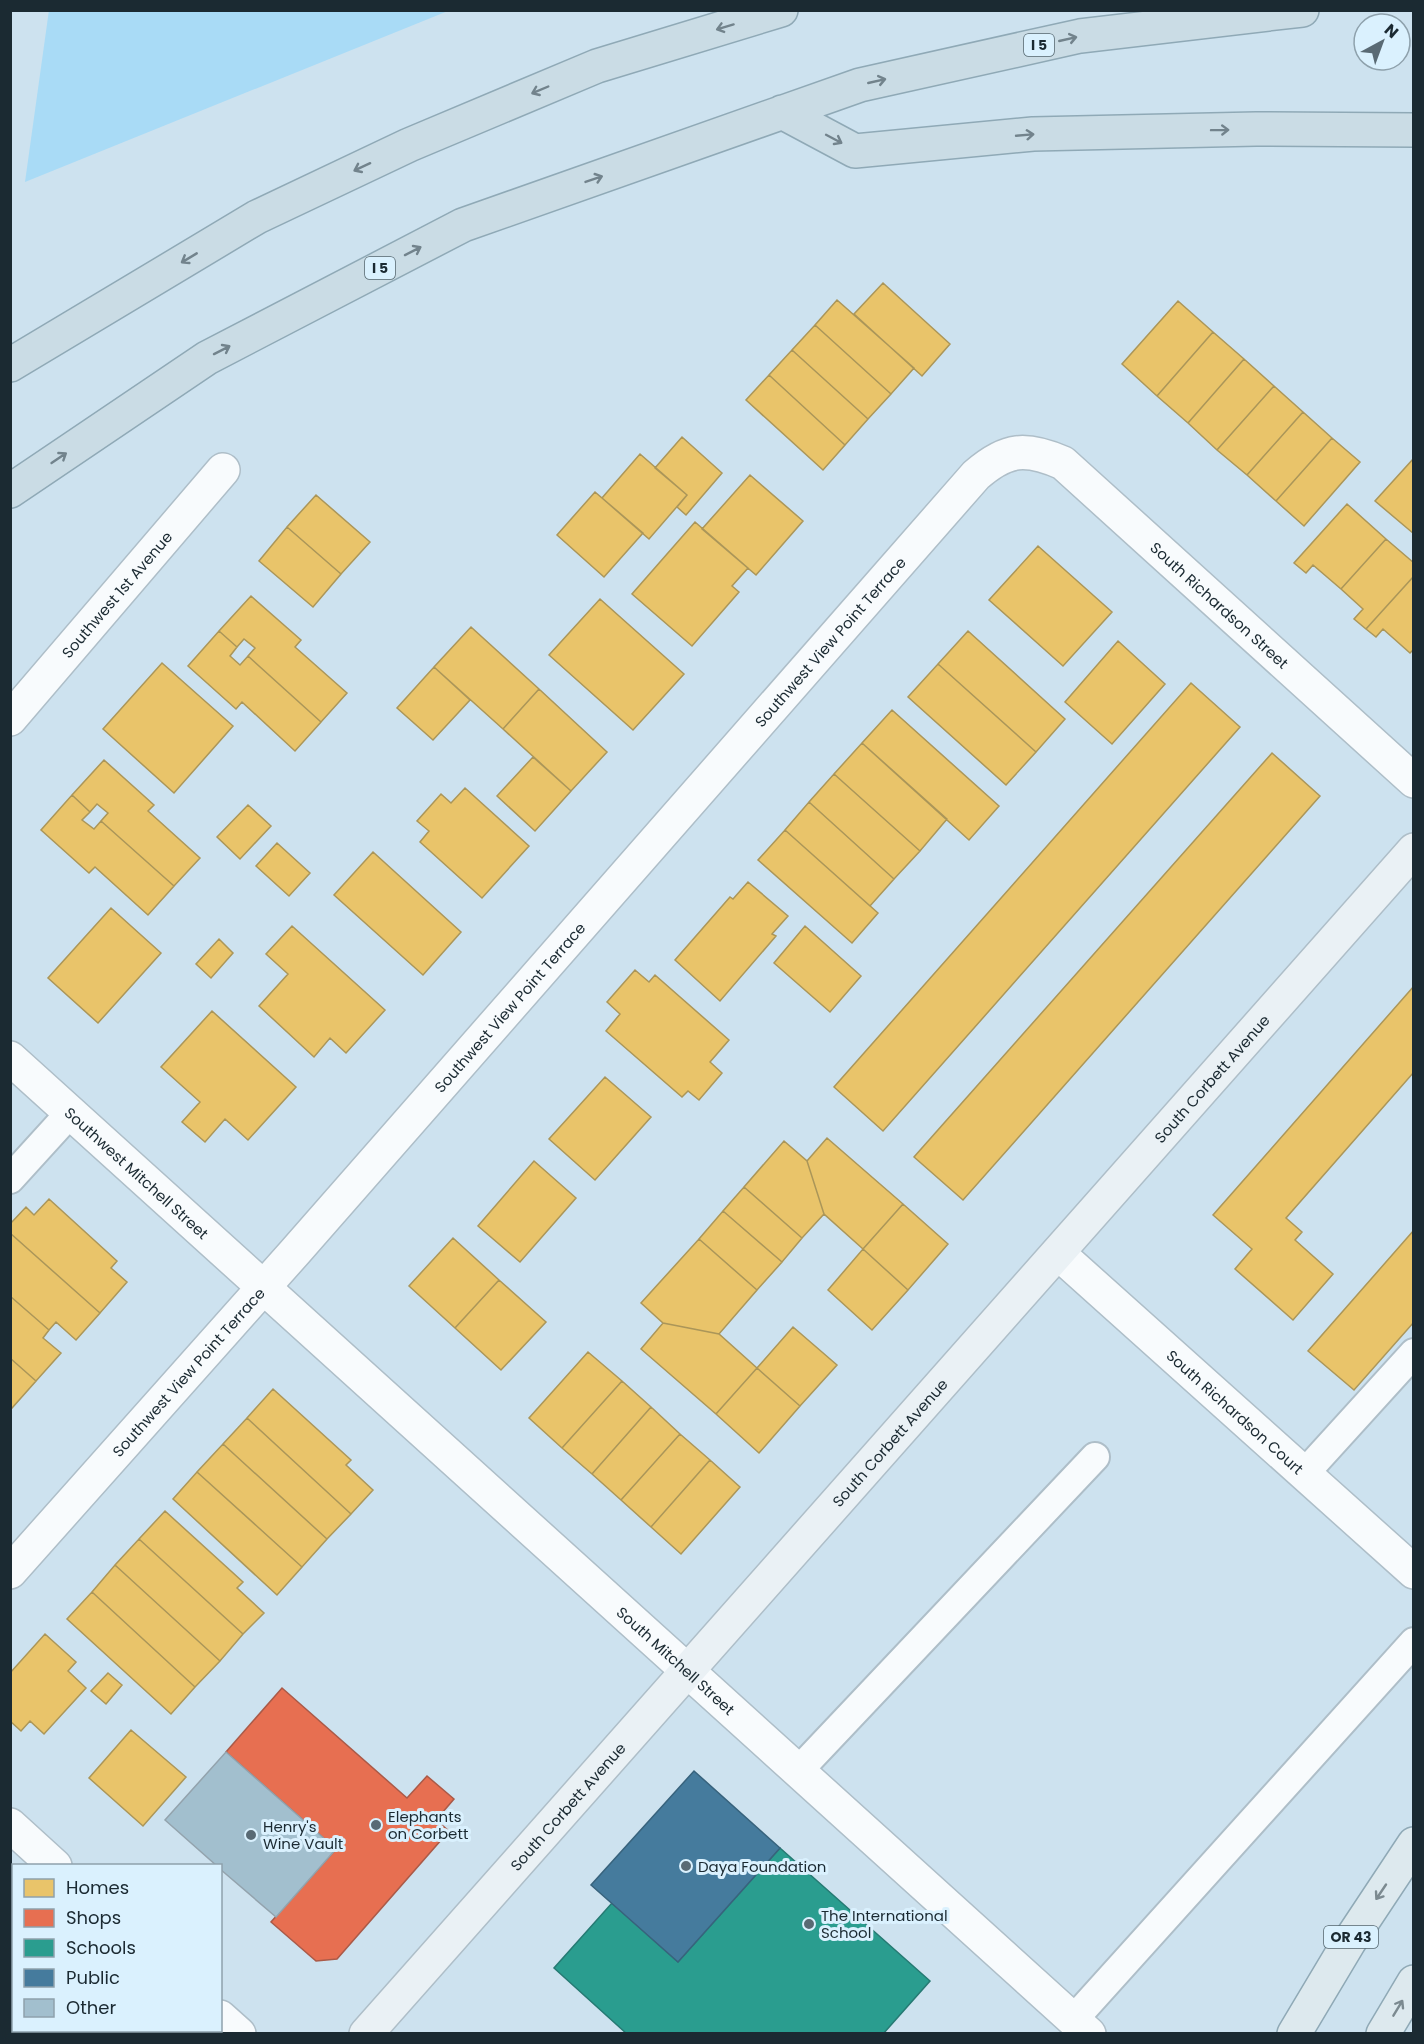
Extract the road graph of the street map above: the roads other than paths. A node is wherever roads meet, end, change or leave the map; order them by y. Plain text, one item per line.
1 (781, 10) edge
2 (1302, 10) edge
3 (782, 112) junction
4 (1413, 130) edge
5 (10, 365) edge
6 (1017, 452) joint
7 (223, 470) dead end
8 (10, 491) edge
9 (10, 719) edge
10 (1413, 781) edge
11 (1413, 850) edge
12 (10, 1058) edge
13 (71, 1113) junction
14 (10, 1179) edge
15 (1058, 1252) junction
16 (264, 1288) junction
17 (1413, 1353) edge
18 (1095, 1457) dead end
19 (1304, 1474) junction
20 (10, 1572) edge
21 (1413, 1572) edge
22 (1413, 1642) edge
23 (690, 1670) junction
24 (800, 1769) junction
25 (10, 1825) edge
26 (1413, 1844) edge
27 (53, 1864) edge
28 (1413, 1982) edge
29 (222, 2019) edge
30 (1082, 2026) edge
31 (239, 2034) edge
32 (366, 2034) edge
33 (1294, 2034) edge
34 (1383, 2034) edge

1 -> 5 highway
3 -> 2 highway, I 5
3 -> 4 highway
8 -> 3 highway, I 5
6 - 10 street, South Richardson Street
6 - 16 street, Southwest View Point Terrace
7 - 9 street, Southwest 1st Avenue
11 - 15 street, South Corbett Avenue
12 - 13 street, Southwest Mitchell Street
13 - 14 lane
13 - 16 street, Southwest Mitchell Street
15 - 19 street, South Richardson Court
15 - 23 street, South Corbett Avenue
16 - 20 street, Southwest View Point Terrace
16 - 23 street, South Mitchell Street
17 - 19 lane
18 - 24 lane
19 - 21 street, South Richardson Court
22 - 30 lane
23 - 24 street, South Mitchell Street
23 - 32 street, South Corbett Avenue
24 - 30 street, South Mitchell Street
25 - 27 street
26 -> 33 main road, OR 43
34 -> 28 main road
29 - 31 street

